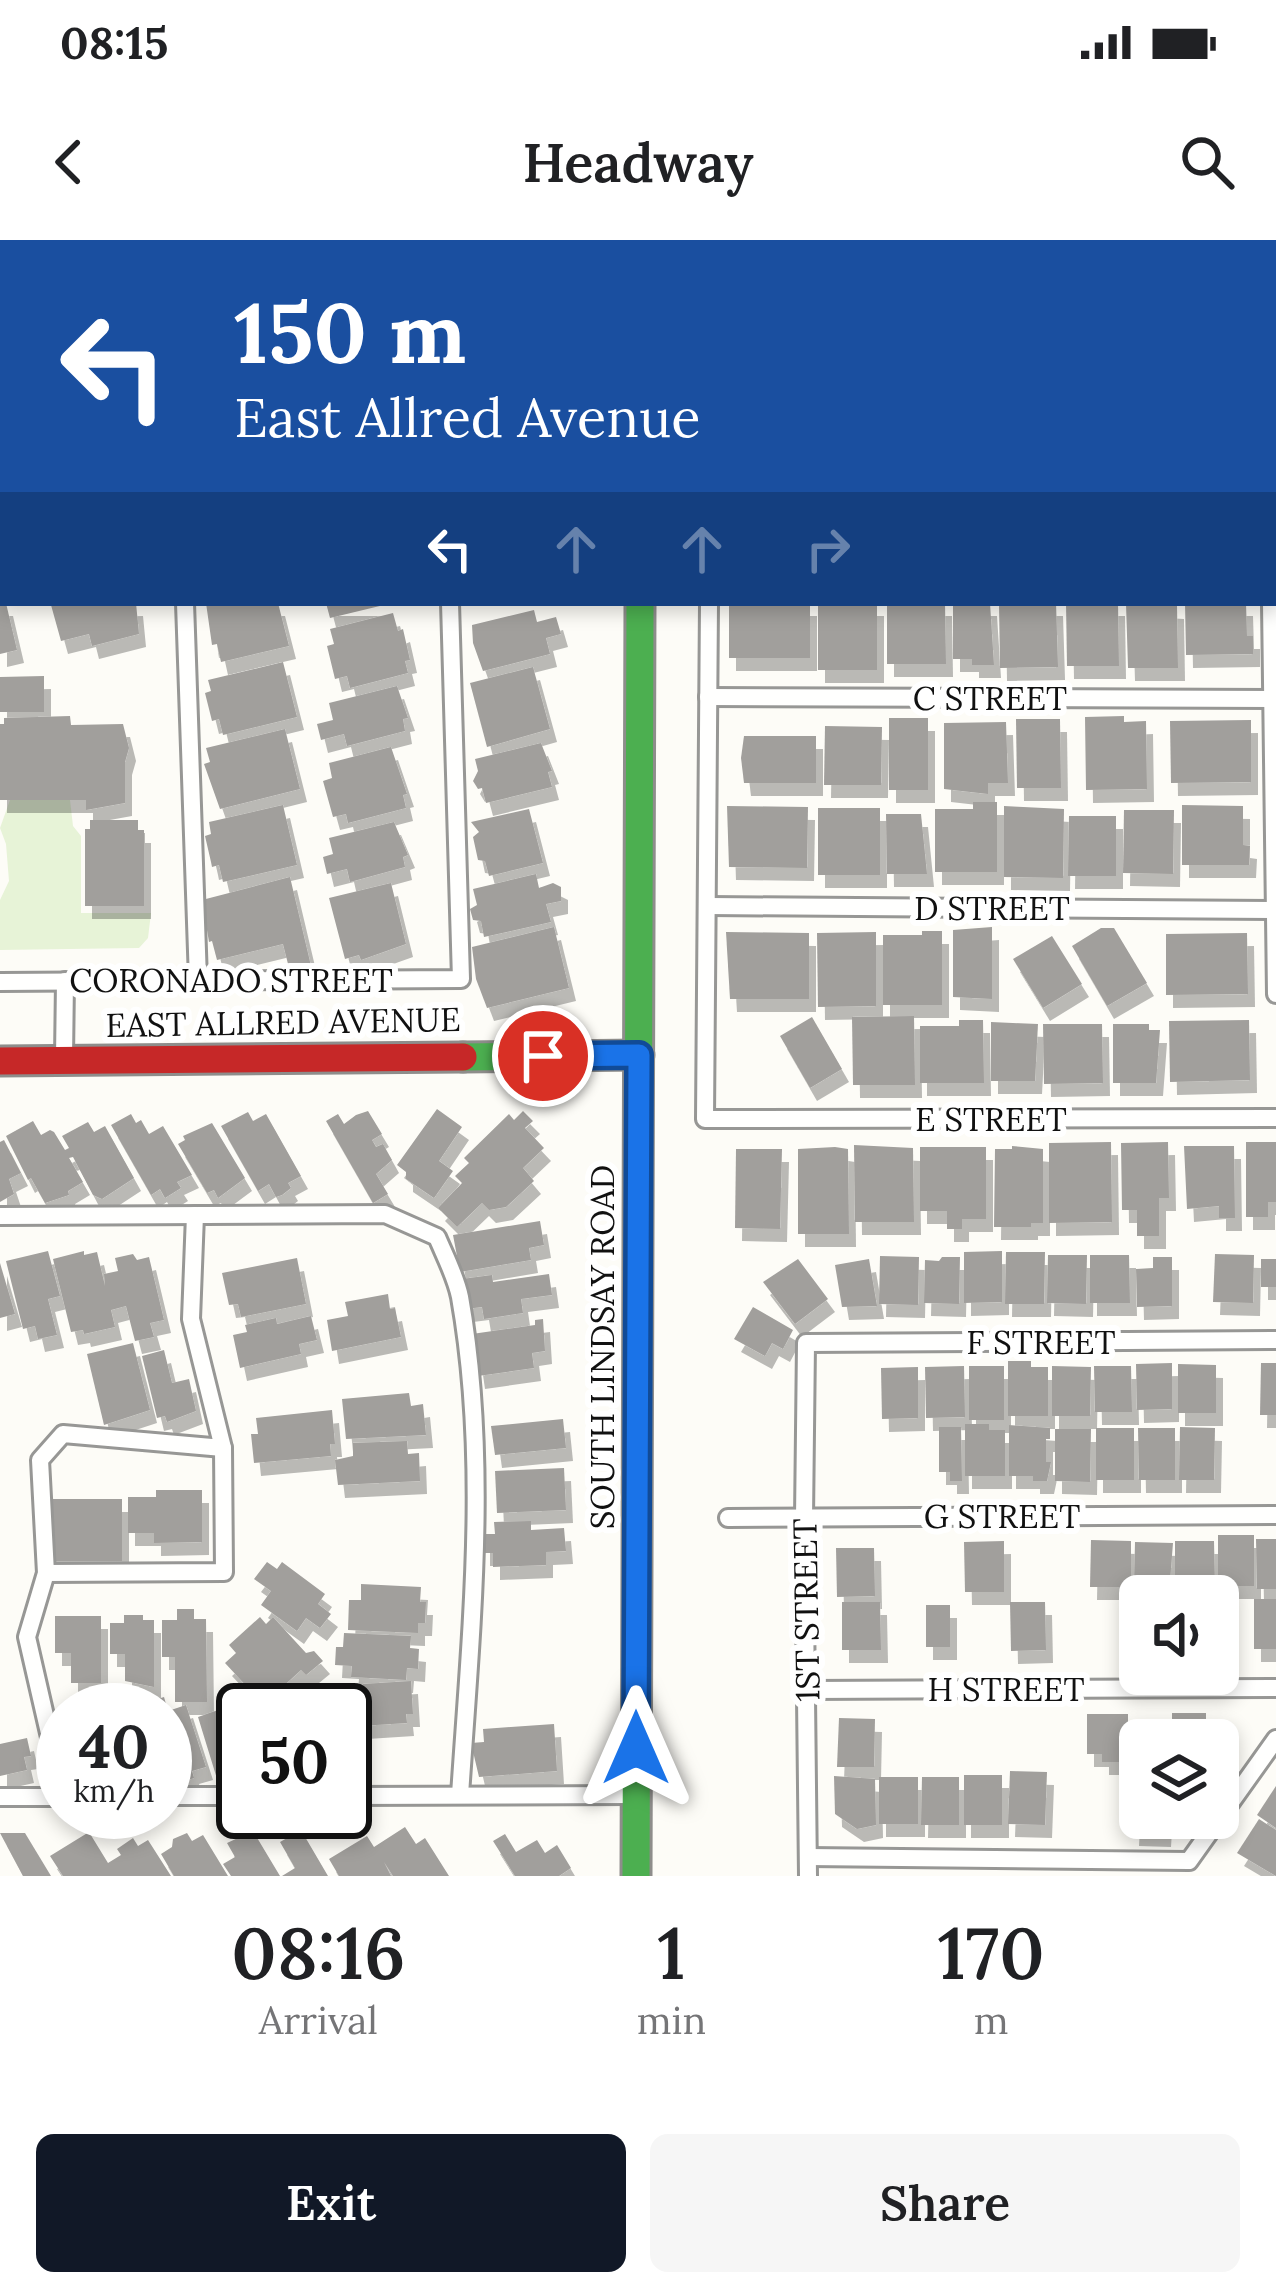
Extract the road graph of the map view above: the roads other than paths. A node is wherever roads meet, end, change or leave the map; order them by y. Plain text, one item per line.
1 (185, 606) edge
2 (450, 606) edge
3 (640, 606) edge
4 (709, 606) edge
5 (1270, 606) edge
6 (708, 697) junction
7 (1272, 699) junction
8 (1275, 804) edge
9 (709, 907) junction
10 (1275, 910) edge
11 (198, 980) junction
12 (65, 981) junction
13 (0, 982) edge
14 (1276, 994) edge
15 (639, 1055) junction
16 (0, 1061) edge
17 (64, 1061) junction
18 (1276, 1118) edge
19 (195, 1215) junction
20 (0, 1216) edge
21 (1276, 1340) edge
22 (806, 1343) joint
23 (223, 1448) junction
24 (1276, 1515) edge
25 (804, 1517) junction
26 (728, 1518) dead end
27 (46, 1573) junction
28 (38, 1683) edge
29 (1276, 1688) edge
30 (808, 1690) junction
31 (1276, 1739) edge
32 (460, 1795) junction
33 (636, 1795) junction
34 (372, 1796) edge
35 (0, 1797) edge
36 (36, 1797) edge
37 (808, 1866) edge
38 (636, 1876) edge

1 - 11 lane
2 - 11 lane, CORONADO STREET
3 - 15 main road, SOUTH LINDSAY ROAD
4 - 6 lane
5 - 7 lane
6 - 7 lane, C STREET
6 - 9 lane
7 - 8 lane
8 - 10 lane
9 - 10 lane, D STREET
9 - 18 lane, E STREET
10 - 14 lane
11 - 12 lane, CORONADO STREET
12 - 13 lane, CORONADO STREET
12 - 17 lane
15 - 17 main road, EAST ALLRED AVENUE
15 - 33 main road, SOUTH LINDSAY ROAD
16 - 17 main road, EAST ALLRED AVENUE
19 - 20 lane
19 - 23 lane
19 - 32 lane
21 - 22 lane, F STREET
22 - 25 lane, 1ST STREET
23 - 27 lane
23 - 27 lane
24 - 25 lane, G STREET
25 - 26 lane, G STREET
25 - 30 lane, 1ST STREET
27 - 28 lane
29 - 30 lane, H STREET
30 - 37 lane, 1ST STREET
31 - 37 lane
32 - 33 lane
32 - 34 lane
33 - 38 main road, SOUTH LINDSAY ROAD
35 - 36 lane

